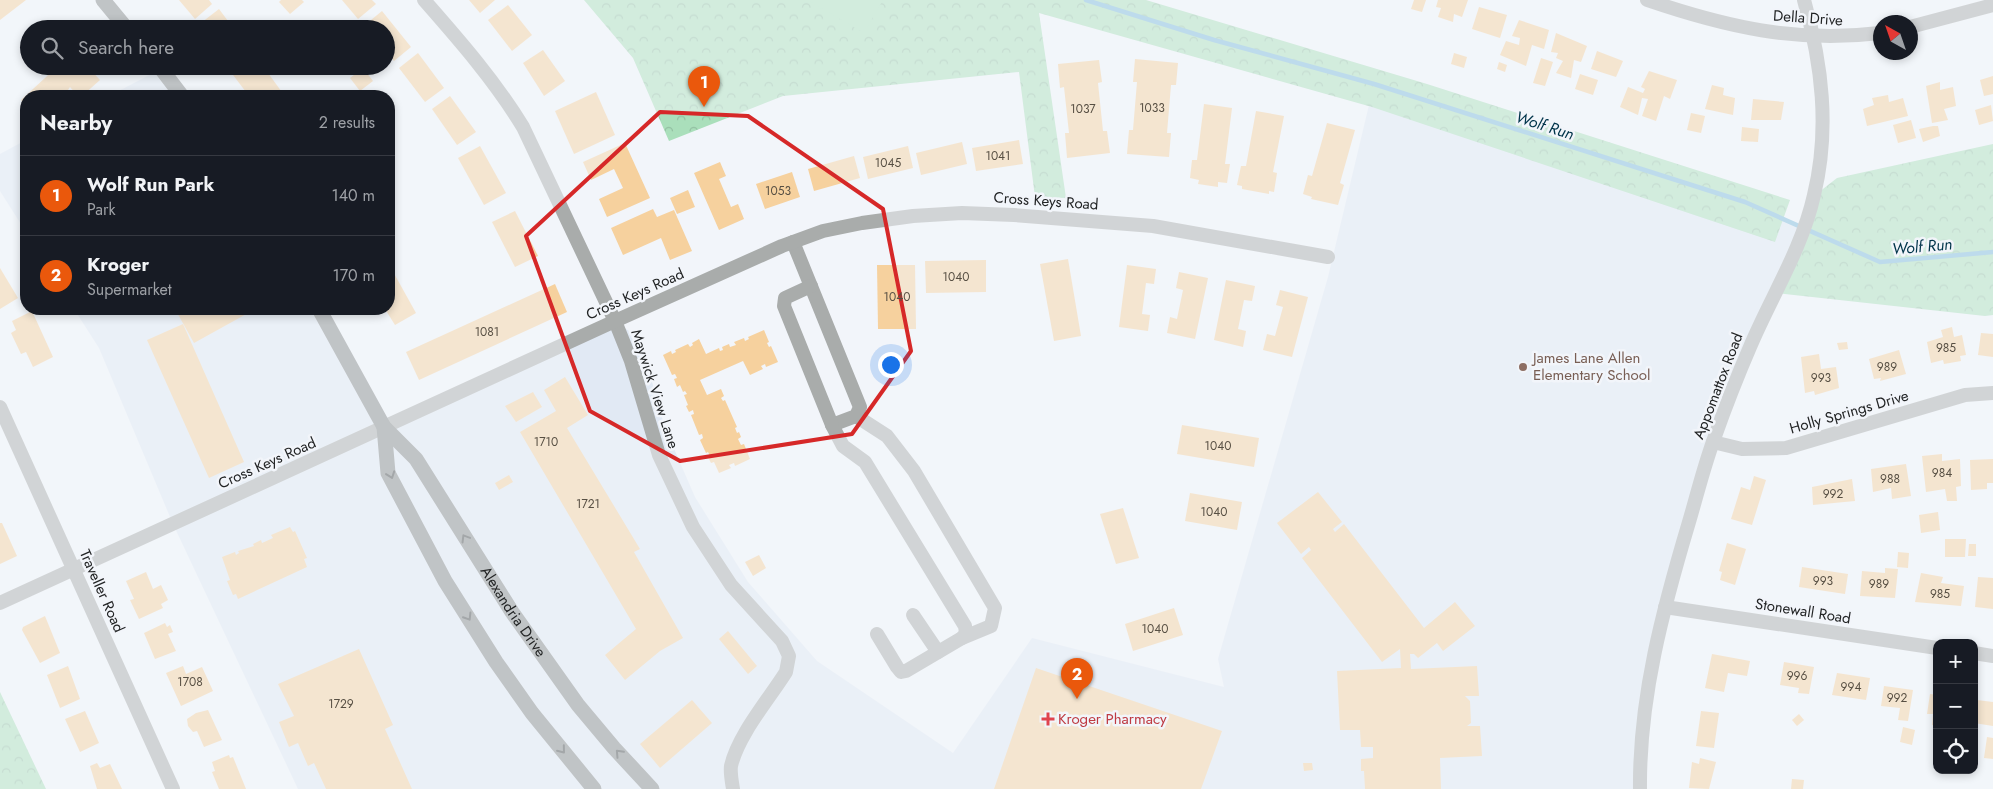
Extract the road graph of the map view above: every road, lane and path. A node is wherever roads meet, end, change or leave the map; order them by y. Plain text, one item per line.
1 (103, 0) edge
2 (424, 0) edge
3 (1647, 0) edge
4 (1804, 0) edge
5 (1993, 5) edge
6 (120, 20) edge
7 (1918, 25) edge
8 (1873, 34) edge
9 (1814, 37) junction
10 (166, 75) edge
11 (177, 90) edge
12 (792, 242) junction
13 (1328, 256) dead end
14 (811, 286) junction
15 (321, 315) edge
16 (615, 321) junction
17 (1993, 393) edge
18 (0, 407) edge
19 (856, 416) junction
20 (832, 425) junction
21 (384, 427) junction
22 (1713, 442) junction
23 (74, 568) junction
24 (0, 603) edge
25 (1665, 607) junction
26 (913, 615) dead end
27 (877, 634) dead end
28 (962, 638) junction
29 (1933, 647) edge
30 (938, 652) junction
31 (1978, 654) edge
32 (1993, 656) edge
33 (173, 789) edge
34 (594, 789) edge
35 (652, 789) edge
36 (733, 789) edge
37 (1640, 789) edge

1 - 6 main road
2 - 16 street, Maywick View Lane
3 - 9 street, Della Drive
4 - 9 street, Appomattox Road
5 - 7 street
8 - 9 street, Della Drive
9 - 22 street, Appomattox Road
10 - 11 main road
12 - 13 street, Cross Keys Road
12 - 14 street
12 - 16 street, Cross Keys Road
14 - 19 street
14 - 20 street
15 - 21 main road, Alexandria Drive
16 - 21 street, Cross Keys Road
16 - 36 street, Maywick View Lane
17 - 22 street, Holly Springs Drive
18 - 23 street, Traveller Road
19 - 20 street
19 - 28 street
20 - 28 street
21 - 23 street, Cross Keys Road
21 -> 34 main road, Alexandria Drive
35 -> 21 main road, Alexandria Drive
22 - 25 street, Appomattox Road
23 - 24 street, Cross Keys Road
23 - 33 street, Traveller Road
25 - 29 street, Stonewall Road
25 - 37 street, Appomattox Road
26 - 30 street
27 - 30 street
28 - 30 street
31 - 32 street

